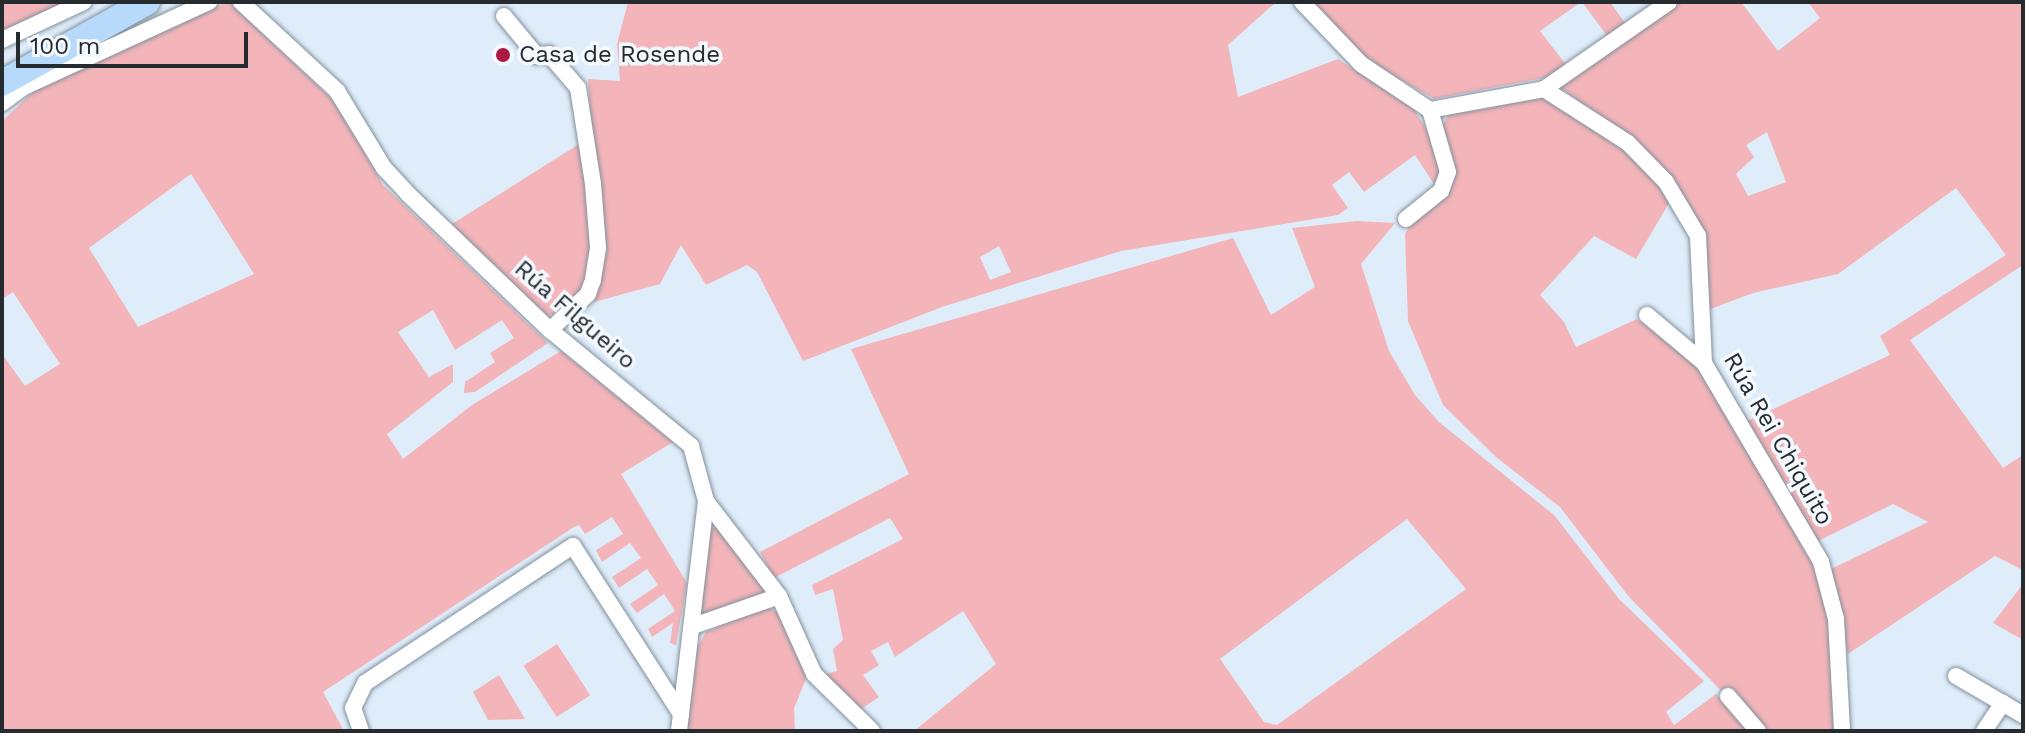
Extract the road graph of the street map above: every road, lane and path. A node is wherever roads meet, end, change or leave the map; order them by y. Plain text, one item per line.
1 (84, 2) edge
2 (147, 2) edge
3 (209, 2) edge
4 (241, 2) edge
5 (1302, 2) edge
6 (1669, 2) edge
7 (504, 16) dead end
8 (2, 40) edge
9 (2, 83) edge
10 (1544, 89) junction
11 (2, 103) edge
12 (1430, 110) junction
13 (1406, 219) dead end
14 (1647, 315) dead end
15 (550, 330) junction
16 (1704, 363) junction
17 (706, 501) junction
18 (779, 596) junction
19 (693, 626) junction
20 (1956, 676) dead end
21 (1728, 696) dead end
22 (2003, 703) junction
23 (2023, 715) edge
24 (680, 722) edge
25 (361, 731) edge
26 (872, 731) edge
27 (1758, 731) edge
28 (1842, 731) edge
29 (1984, 731) edge

1 - 8 street
2 - 9 highway
3 - 11 street
4 - 15 street, Rúa Filgueiro
5 - 12 street
6 - 10 street
7 - 15 street
10 - 12 street
10 - 16 street, Rúa Rei Chiquito
12 - 13 street
14 - 16 street
15 - 17 street, Rúa Filgueiro
16 - 28 street, Rúa Rei Chiquito
17 - 18 street
17 - 19 street, Rúa Filgueiro
18 - 19 street
18 - 26 street
19 - 24 street, Rúa Filgueiro
20 - 22 street
21 - 27 street
22 - 23 street
22 - 29 street
24 - 25 street

